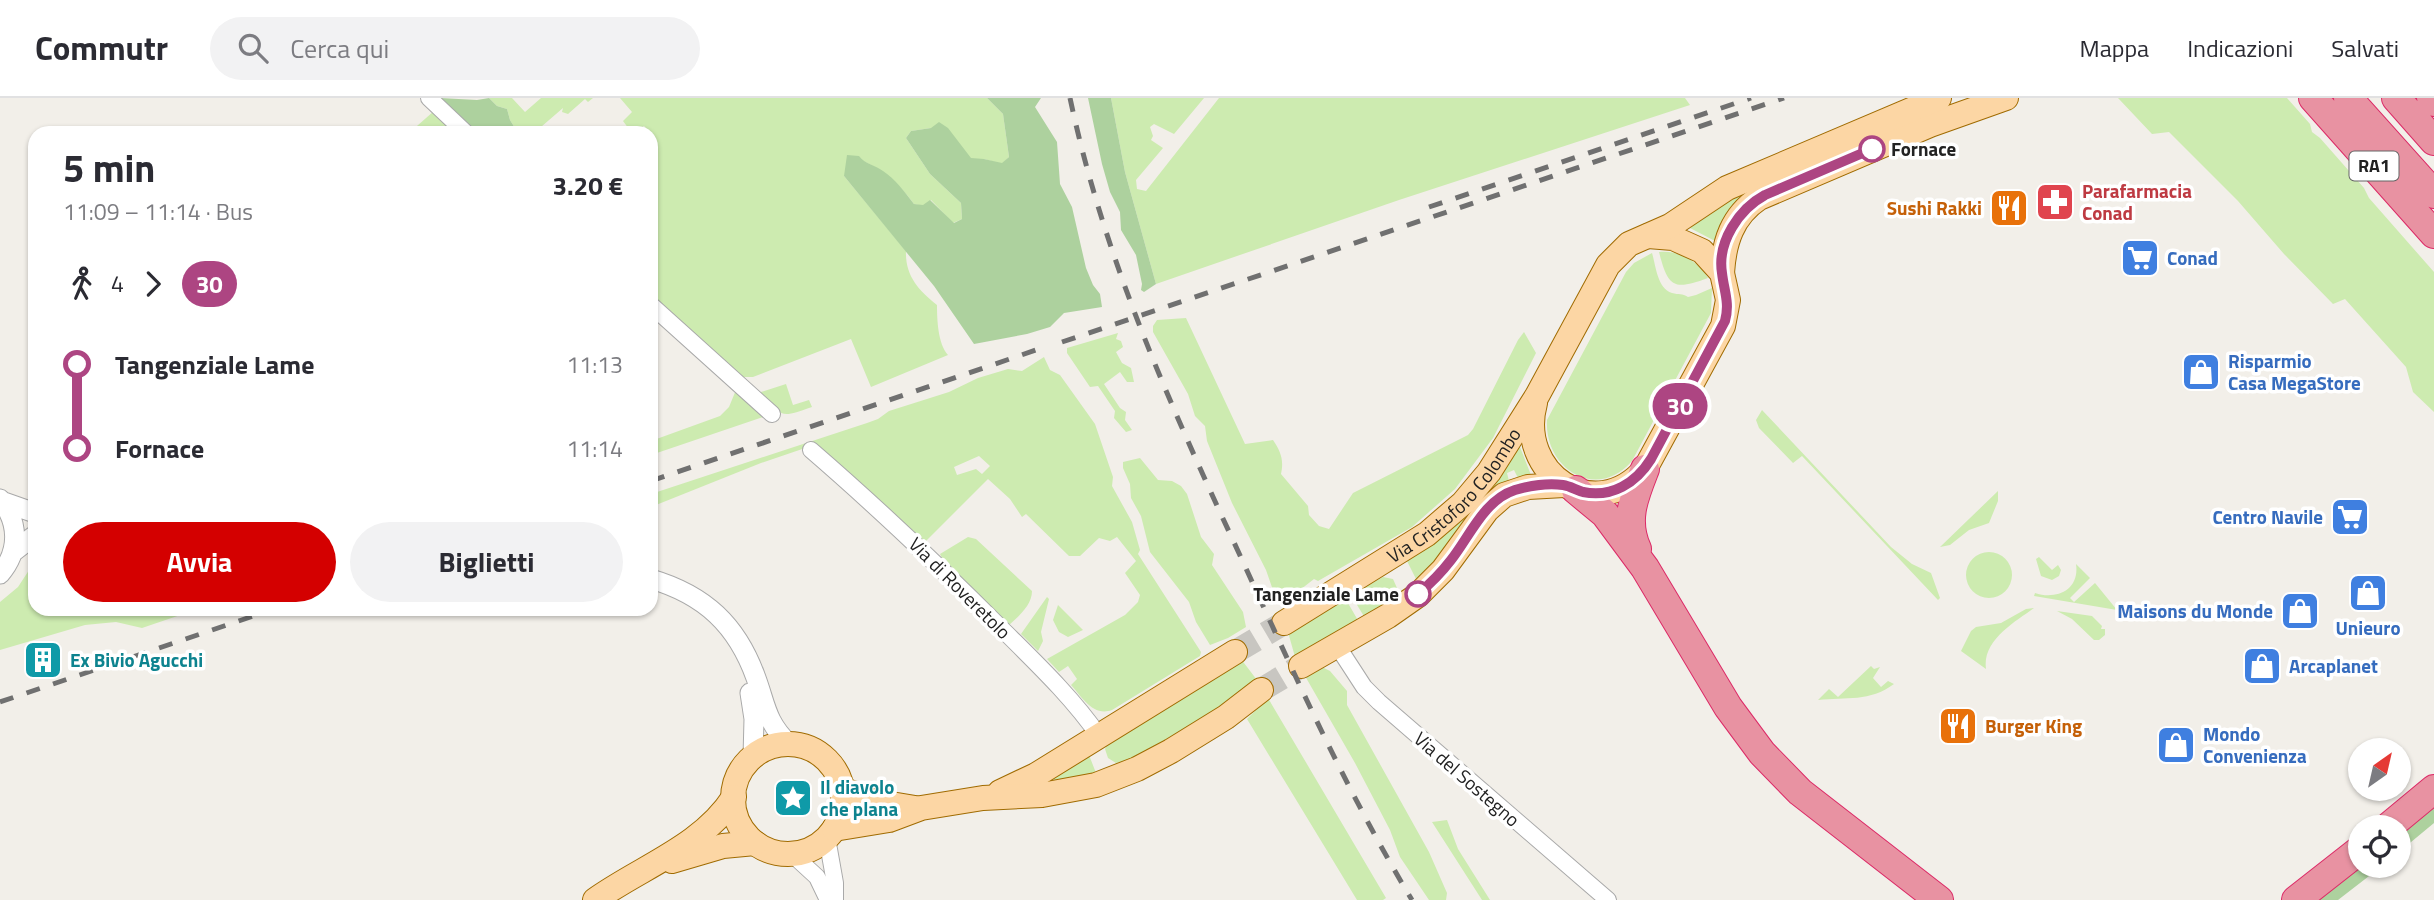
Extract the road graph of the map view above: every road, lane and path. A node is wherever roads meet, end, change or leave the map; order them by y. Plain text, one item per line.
1 (429, 98) edge
2 (1940, 98) edge
3 (2006, 98) edge
4 (2313, 98) edge
5 (2348, 98) edge
6 (2396, 98) edge
7 (459, 126) edge
8 (2434, 141) edge
9 (2434, 194) edge
10 (2431, 231) edge
11 (1645, 237) junction
12 (1722, 273) junction
13 (658, 311) edge
14 (1537, 396) junction
15 (772, 414) dead end
16 (811, 450) dead end
17 (1645, 469) junction
18 (1570, 487) junction
19 (1, 500) edge
20 (28, 510) edge
21 (28, 541) edge
22 (12, 554) junction
23 (1645, 568) junction
24 (0, 574) edge
25 (658, 581) edge
26 (1284, 623) tunnel mouth
27 (1338, 647) junction
28 (743, 651) junction
29 (1235, 652) tunnel mouth
30 (1301, 666) tunnel mouth
31 (1262, 690) tunnel mouth
32 (1099, 736) junction
33 (789, 744) junction
34 (753, 757) junction
35 (842, 789) junction
36 (2434, 789) edge
37 (734, 797) junction
38 (983, 798) junction
39 (921, 808) junction
40 (2403, 815) edge
41 (830, 833) junction
42 (755, 843) junction
43 (792, 854) junction
44 (2348, 859) edge
45 (642, 873) junction
46 (595, 900) edge
47 (828, 900) edge
48 (835, 900) edge
49 (1608, 900) edge
50 (1939, 900) edge
51 (2296, 900) edge

1 - 7 street
2 - 11 main road, Via Cristoforo Colombo
3 - 12 main road, Via Cristoforo Colombo
4 - 10 highway, RA1
5 - 9 highway
6 - 8 highway
11 - 12 main road
11 - 14 main road, Via Cristoforo Colombo
12 - 17 main road, Via Cristoforo Colombo
13 - 15 street
14 - 18 main road, Via Cristoforo Colombo
14 - 26 main road, Via Cristoforo Colombo
16 - 32 street, Via di Roveretolo
17 - 18 main road, Via Cristoforo Colombo
17 - 23 highway
18 - 23 highway
18 - 27 main road, Via Cristoforo Colombo
19 - 20 street
19 - 22 street
21 - 22 street
22 - 24 street
23 - 50 highway
25 - 28 street
27 - 30 main road, Via Cristoforo Colombo
27 - 49 street, Via del Sostegno
28 - 33 street
28 - 34 street
29 - 32 main road
31 - 38 main road
32 - 38 main road
33 - 34 main road
33 - 35 main road
34 - 37 main road
35 - 39 main road
35 - 41 main road
36 - 40 highway
37 - 42 main road
37 - 45 main road
38 - 39 main road
39 - 41 main road
41 - 43 main road
41 - 48 street
42 - 43 main road
42 - 45 main road
43 - 47 street
44 - 51 highway
45 - 46 main road

